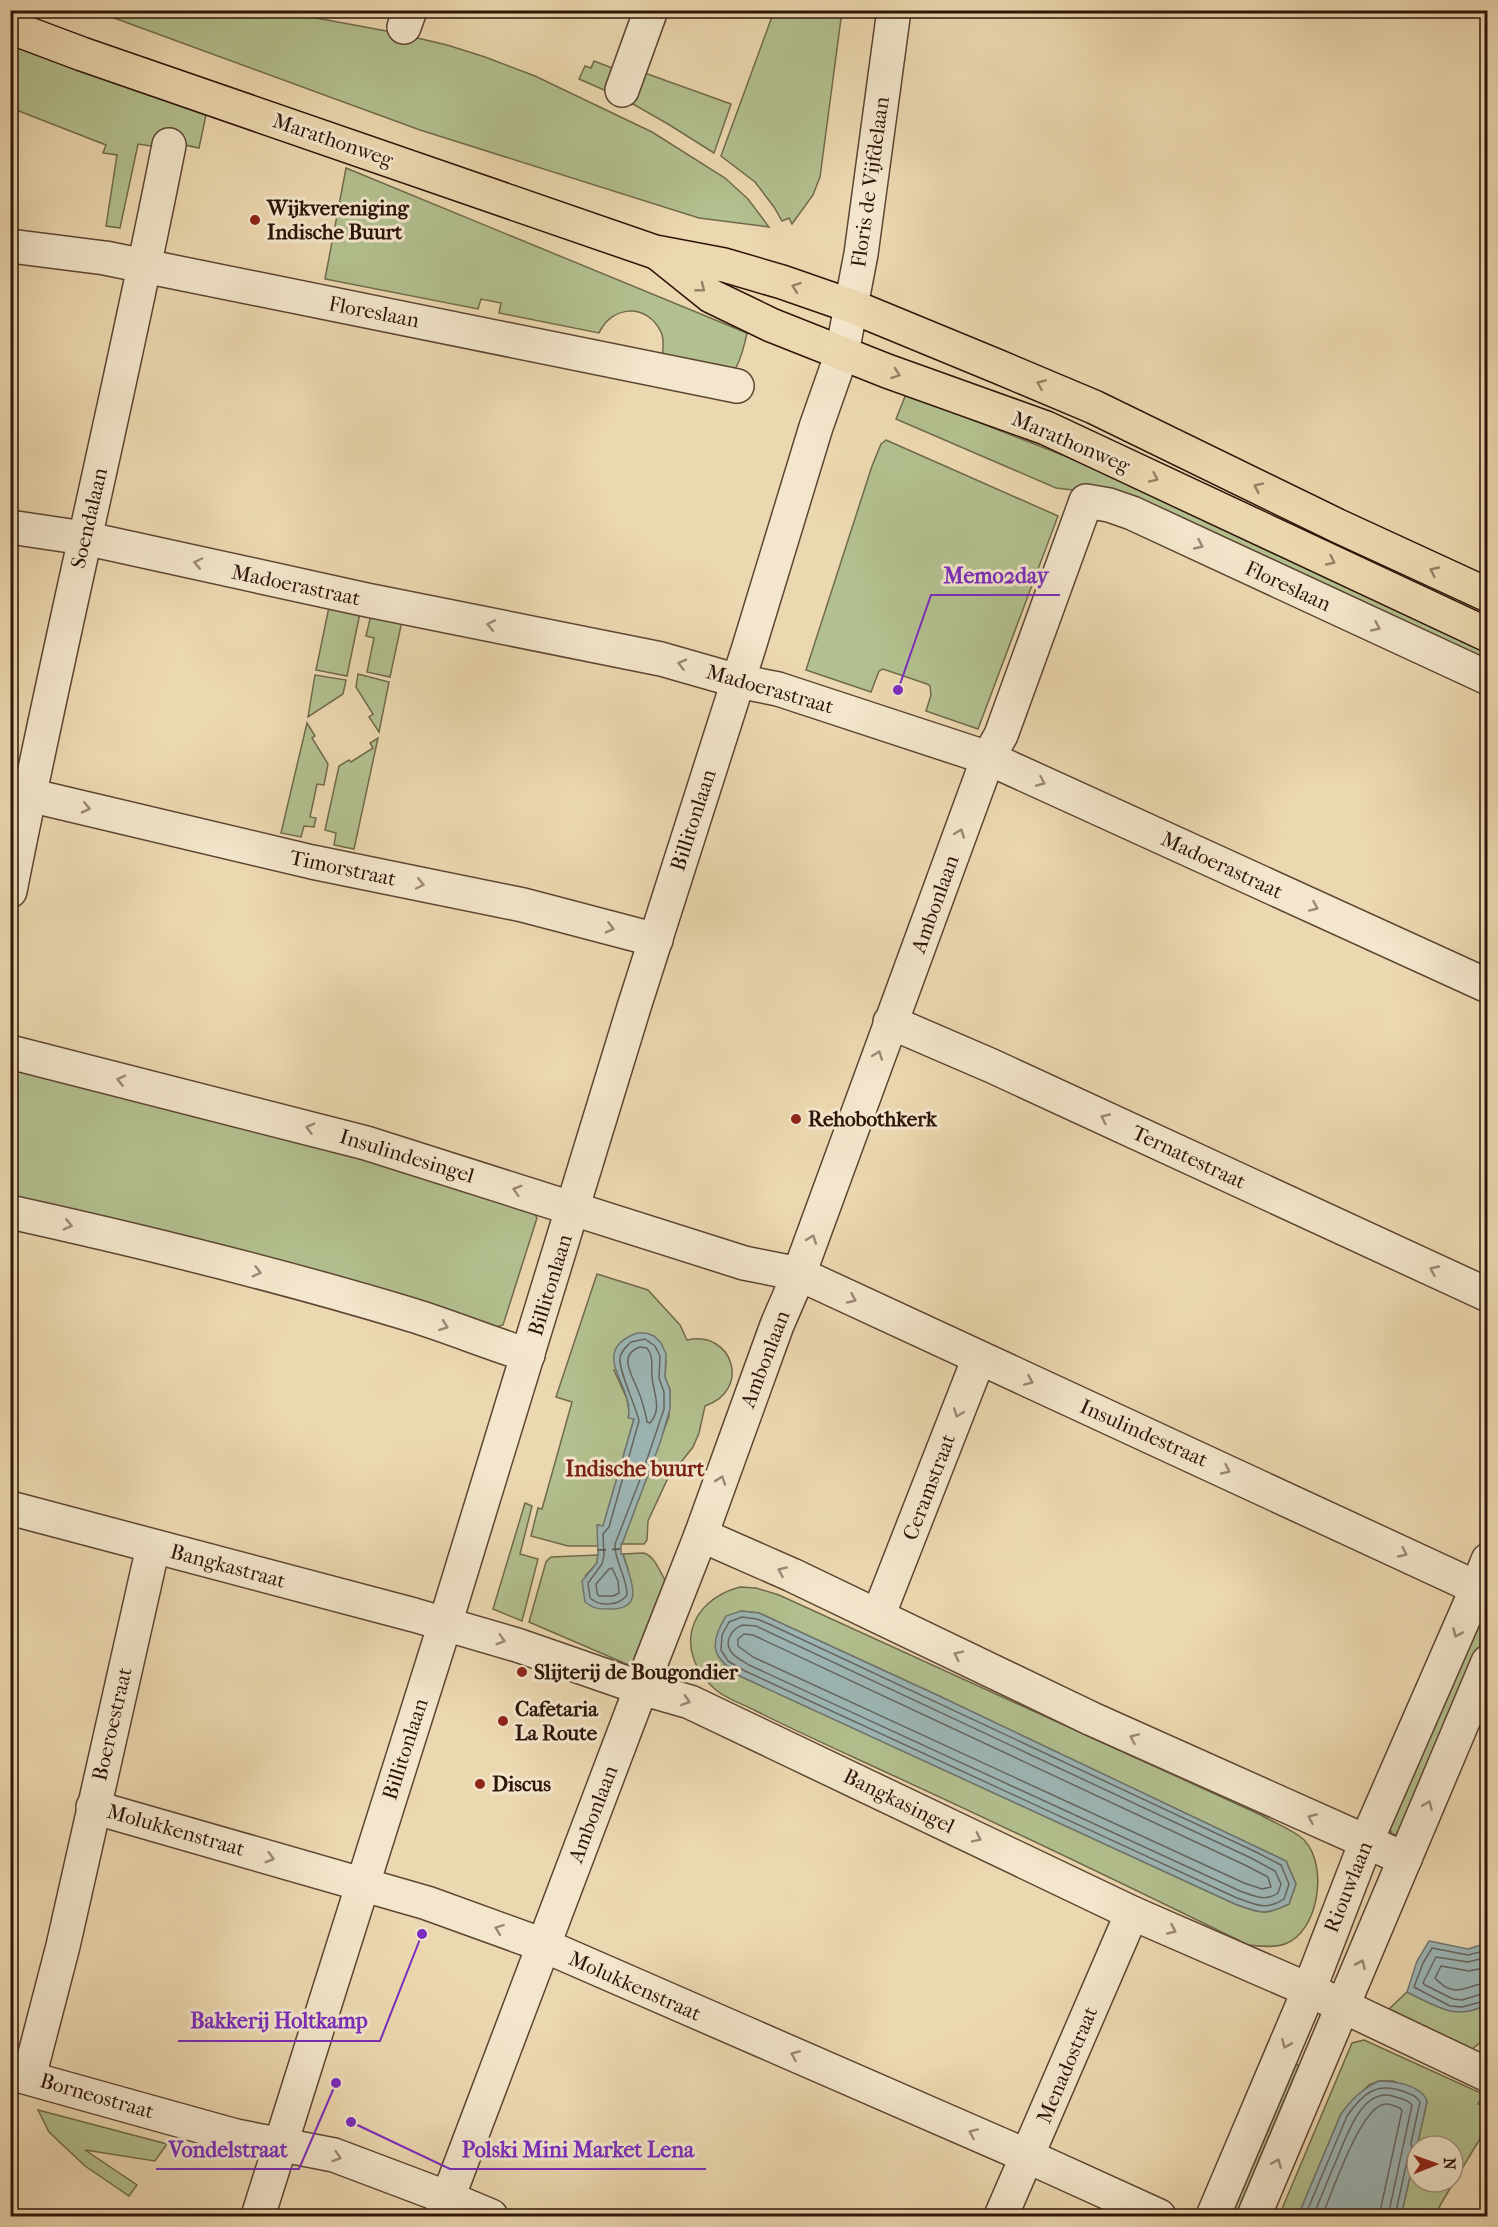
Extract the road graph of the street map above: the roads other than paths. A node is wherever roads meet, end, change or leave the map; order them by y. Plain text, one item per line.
1 (651, 10) edge
2 (894, 10) edge
3 (10, 27) edge
4 (622, 90) dead end
5 (169, 145) dead end
6 (10, 246) edge
7 (655, 252) junction
8 (145, 266) junction
9 (851, 306) junction
10 (842, 353) junction
11 (737, 386) dead end
12 (1086, 501) joint
13 (10, 527) edge
14 (84, 538) junction
15 (1488, 595) edge
16 (1488, 635) edge
17 (1488, 678) edge
18 (738, 681) junction
19 (988, 758) junction
20 (29, 795) junction
21 (10, 891) edge
22 (656, 940) junction
23 (1488, 986) edge
24 (890, 1022) junction
25 (10, 1052) edge
26 (573, 1208) junction
27 (10, 1212) edge
28 (799, 1274) junction
29 (1488, 1295) edge
30 (528, 1355) junction
31 (979, 1358) junction
32 (10, 1508) edge
33 (702, 1535) junction
34 (153, 1547) junction
35 (1484, 1580) edge
36 (878, 1616) junction
37 (445, 1624) junction
38 (1488, 1662) edge
39 (641, 1688) junction
40 (93, 1807) junction
41 (1366, 1842) junction
42 (1405, 1859) junction
43 (362, 1884) junction
44 (1132, 1913) junction
45 (543, 1945) junction
46 (1309, 1990) junction
47 (1342, 2006) junction
48 (1485, 2071) edge
49 (20, 2075) edge
50 (279, 2144) junction
51 (1027, 2156) junction
52 (445, 2207) edge
53 (258, 2217) edge
54 (491, 2217) edge
55 (1001, 2217) edge
56 (1159, 2217) edge
57 (1213, 2217) edge
58 (1254, 2217) edge

1 - 4 street
2 - 9 street, Floris de Vijfdelaan
3 - 7 main road, Marathonweg
5 - 8 street, Soendalaan
6 - 8 street, Floreslaan
9 -> 7 main road, Marathonweg
7 -> 10 main road, Marathonweg
8 - 11 street, Floreslaan
8 - 14 street, Soendalaan
9 - 10 street, Floris de Vijfdelaan
15 -> 9 main road, Marathonweg
10 -> 16 main road, Marathonweg
10 - 18 street, Billitonlaan
12 -> 17 street, Floreslaan
12 - 19 street, Ambonlaan
13 - 14 street, Madoerastraat
18 -> 14 street, Madoerastraat
14 - 20 street, Soendalaan
18 - 19 street, Madoerastraat
18 - 22 street, Billitonlaan
19 -> 23 street, Madoerastraat
24 -> 19 street, Ambonlaan
20 - 21 street, Soendalaan
20 -> 22 street, Timorstraat
22 - 26 street, Billitonlaan
28 -> 24 street, Ambonlaan
29 -> 24 street, Ternatestraat
26 -> 25 street, Insulindesingel
26 - 28 street, Insulindesingel
26 - 30 street, Billitonlaan
27 -> 30 street
28 -> 31 street, Insulindestraat
33 -> 28 street, Ambonlaan
30 - 37 street, Billitonlaan
31 -> 35 street, Insulindestraat
31 -> 36 street, Ceramstraat
32 - 34 street, Bangkastraat
36 -> 33 street
33 - 39 street, Ambonlaan
34 - 37 street, Bangkastraat
34 - 40 street, Boeroestraat
35 -> 41 street, Riouwlaan
41 -> 36 street
37 -> 39 street, Bangkasingel
37 - 43 street, Billitonlaan
42 -> 38 street, Riouwlaan
39 -> 44 street, Bangkasingel
39 - 45 street, Ambonlaan
40 -> 43 street, Molukkenstraat
40 - 49 street, Boeroestraat
41 - 42 street
41 - 46 street, Riouwlaan
47 -> 42 street, Riouwlaan
45 -> 43 street, Molukkenstraat
43 - 50 street, Billitonlaan
44 -> 46 street, Bangkasingel
44 - 51 street, Menadostraat
51 -> 45 street, Molukkenstraat
45 - 52 street, Ambonlaan
46 - 47 street, Bangkasingel
46 -> 57 street, Riouwlaan
47 - 48 street, Bangkasingel
58 -> 47 street, Riouwlaan
49 - 50 street, Borneostraat
50 -> 52 street, Borneostraat
50 - 53 street, Billitonlaan
51 - 55 street, Menadostraat
51 - 56 street, Molukkenstraat
52 - 54 street, Borneostraat

